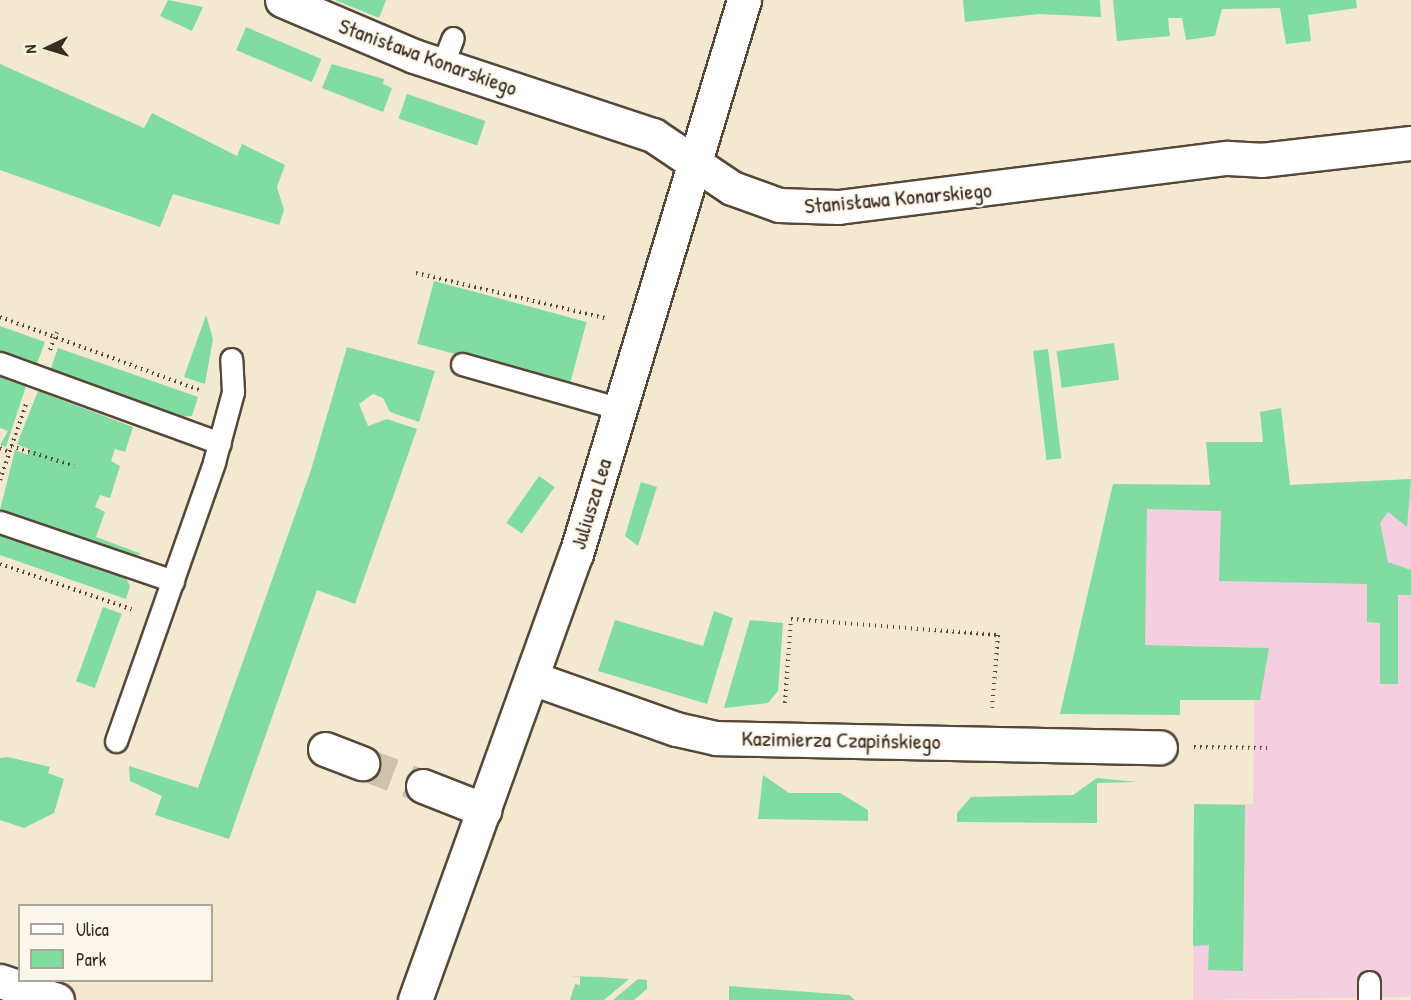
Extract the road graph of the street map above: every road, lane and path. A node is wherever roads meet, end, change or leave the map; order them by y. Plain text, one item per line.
1 (282, 0) edge
2 (744, 0) edge
3 (1411, 143) edge
4 (696, 161) junction
5 (416, 273) dead end
6 (0, 317) edge
7 (605, 318) dead end
8 (231, 359) dead end
9 (0, 363) edge
10 (462, 364) dead end
11 (202, 392) dead end
12 (27, 402) dead end
13 (621, 409) junction
14 (220, 443) junction
15 (11, 446) junction
16 (0, 448) edge
17 (9, 452) junction
18 (74, 466) dead end
19 (0, 480) edge
20 (0, 522) edge
21 (0, 564) edge
22 (173, 581) junction
23 (124, 607) dead end
24 (532, 678) junction
25 (784, 716) dead end
26 (991, 720) dead end
27 (116, 741) dead end
28 (1160, 747) joint
29 (1267, 748) dead end
30 (325, 749) dead end
31 (362, 763) tunnel mouth
32 (423, 786) tunnel mouth
33 (484, 810) junction
34 (0, 981) edge
35 (57, 1000) edge
36 (415, 1000) edge

1 - 4 street, Stanisława Konarskiego
2 - 4 street, Juliusza Lea
3 - 4 street, Stanisława Konarskiego
4 - 13 street, Juliusza Lea
5 - 7 path
6 - 11 path
8 - 14 lane
9 - 14 lane
10 - 13 lane
12 - 15 path
13 - 24 street, Juliusza Lea
14 - 22 lane
15 - 17 path
15 - 18 path
16 - 17 path
17 - 19 path
20 - 22 lane
21 - 23 path
22 - 27 lane
24 - 28 street, Kazimierza Czapińskiego
24 - 33 street, Juliusza Lea
25 - 26 path
28 - 29 path
30 - 31 street
32 - 33 street
33 - 36 street, Juliusza Lea
34 - 35 street

